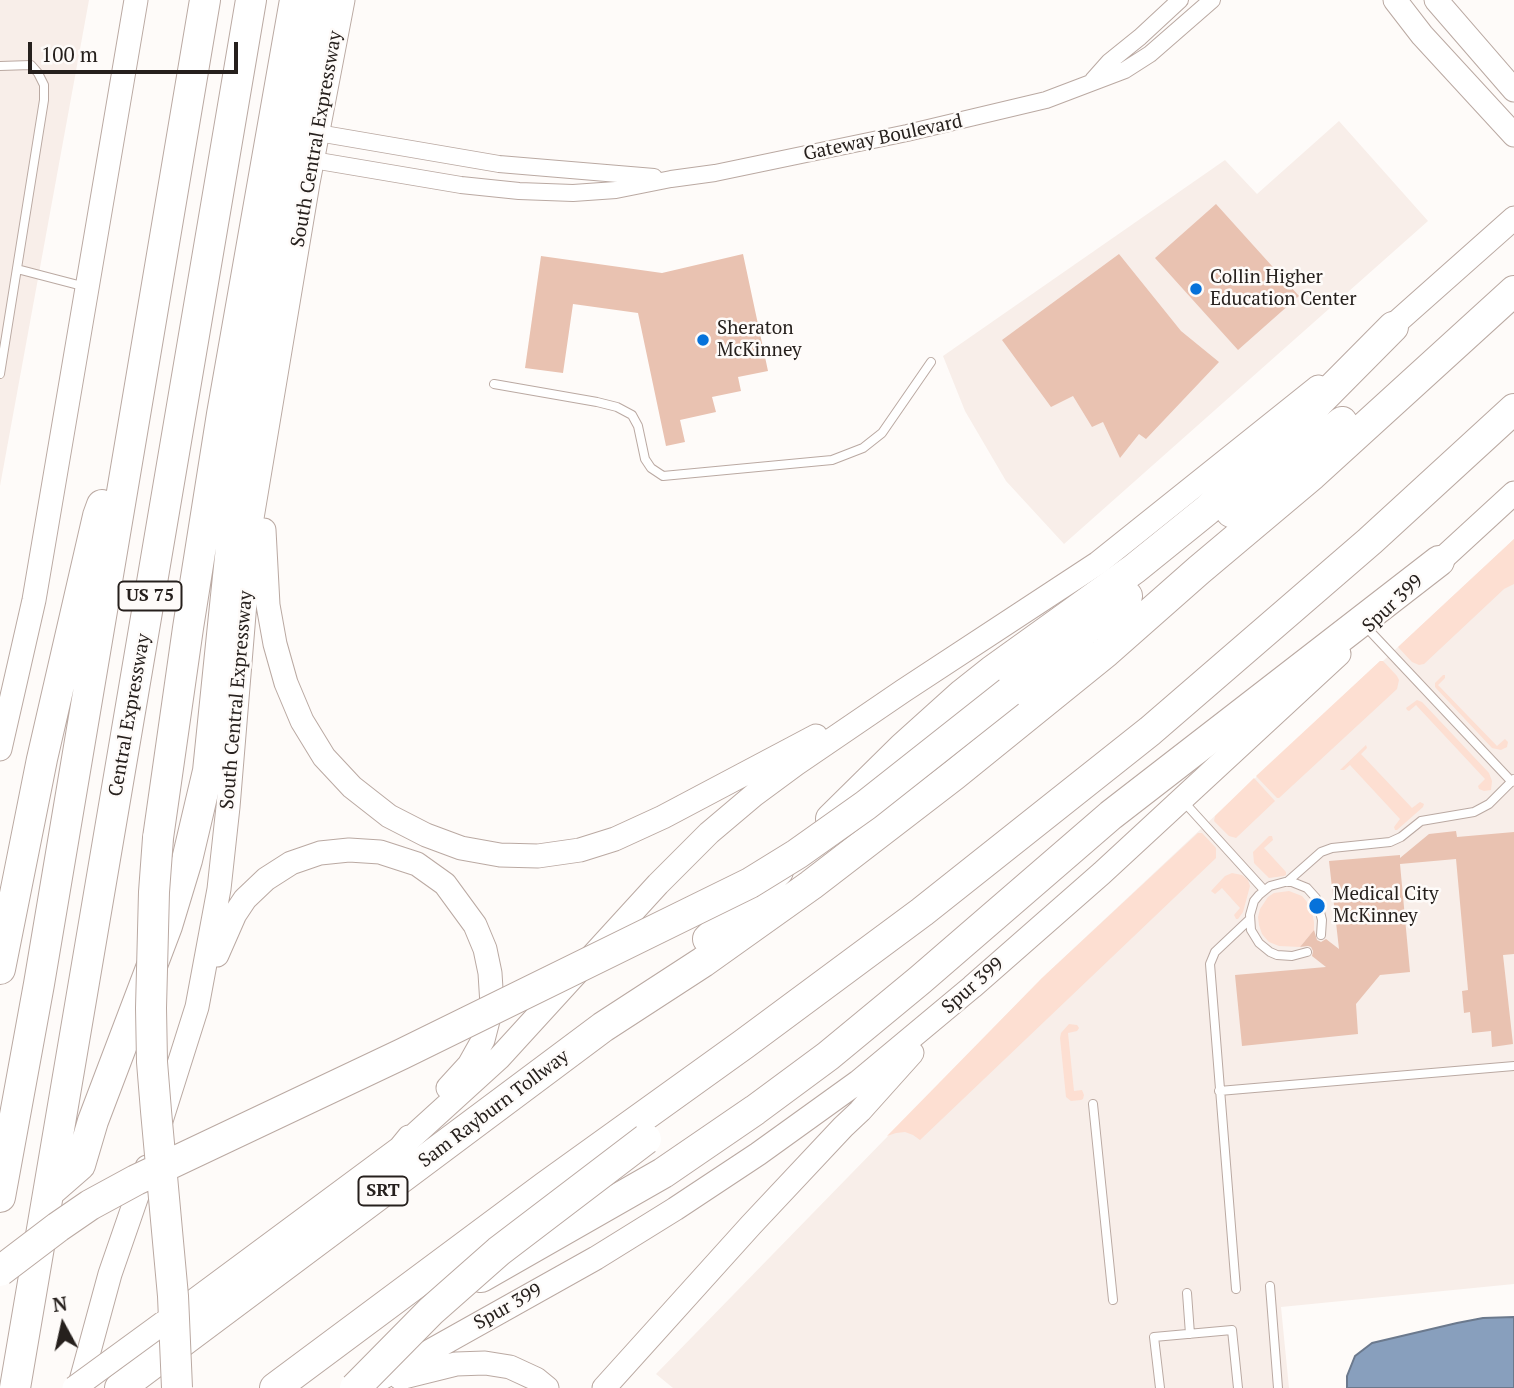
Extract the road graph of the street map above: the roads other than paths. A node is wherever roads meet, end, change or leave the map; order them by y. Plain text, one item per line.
1 (136, 0) edge
2 (205, 0) edge
3 (251, 0) edge
4 (295, 0) edge
5 (323, 0) edge
6 (343, 0) edge
7 (1180, 0) edge
8 (1212, 0) edge
9 (1395, 0) edge
10 (1436, 0) edge
11 (0, 66) edge
12 (1092, 81) junction
13 (1514, 90) edge
14 (318, 133) junction
15 (1514, 135) edge
16 (313, 160) junction
17 (671, 179) junction
18 (1514, 218) edge
19 (1514, 238) edge
20 (1483, 245) junction
21 (17, 269) junction
22 (88, 287) junction
23 (1505, 298) edge
24 (0, 308) edge
25 (11, 310) junction
26 (1393, 327) junction
27 (931, 362) dead end
28 (0, 374) edge
29 (494, 384) dead end
30 (1514, 409) edge
31 (132, 430) junction
32 (261, 461) junction
33 (1514, 493) edge
34 (1439, 561) junction
35 (1367, 628) junction
36 (7, 686) edge
37 (903, 691) junction
38 (1150, 731) junction
39 (0, 749) edge
40 (1513, 781) edge
41 (1182, 799) junction
42 (1287, 882) junction
43 (1264, 890) junction
44 (1250, 919) junction
45 (1321, 936) dead end
46 (1307, 952) dead end
47 (0, 969) edge
48 (972, 987) junction
49 (197, 1007) junction
50 (603, 1027) junction
51 (1514, 1066) edge
52 (1219, 1091) junction
53 (1093, 1104) dead end
54 (400, 1148) junction
55 (49, 1192) junction
56 (0, 1197) edge
57 (0, 1271) edge
58 (1270, 1286) dead end
59 (1236, 1289) dead end
60 (1187, 1293) dead end
61 (1113, 1300) dead end
62 (1190, 1334) junction
63 (15, 1388) edge
64 (76, 1388) edge
65 (120, 1388) edge
66 (177, 1388) edge
67 (276, 1388) edge
68 (362, 1388) edge
69 (547, 1388) edge
70 (604, 1388) edge
71 (1160, 1388) edge
72 (1238, 1388) edge
73 (1278, 1388) edge

1 - 22 main road
2 - 31 highway, US 75
3 - 55 highway, Central Expressway / US 75
4 - 66 highway, bridge
5 - 55 highway
6 - 14 main road, South Central Expressway
7 - 12 street, Gateway Boulevard
8 - 12 street, Gateway Boulevard
9 - 15 main road
10 - 13 main road
11 - 21 lane
12 - 17 street, Gateway Boulevard
14 - 16 main road, South Central Expressway
14 - 17 street, Gateway Boulevard
16 - 17 street, Gateway Boulevard
16 - 32 main road, South Central Expressway
18 - 20 main road
19 - 20 main road
20 - 26 main road
21 - 22 lane
21 - 25 lane
22 - 36 main road
23 - 50 highway, Sam Rayburn Tollway / SRT
23 - 57 highway, bridge
24 - 25 lane
25 - 28 lane
26 - 37 main road
26 - 50 highway
27 - 29 lane
30 - 38 highway
31 - 47 highway
31 - 56 highway, US 75
32 - 37 main road
32 - 49 main road, South Central Expressway
33 - 34 main road, Spur 399
34 - 35 main road, Spur 399
34 - 67 highway
35 - 40 lane
35 - 41 main road, Spur 399
36 - 39 main road
37 - 54 main road
38 - 67 highway
38 - 68 highway, bridge
40 - 42 lane
41 - 43 lane
41 - 48 main road, Spur 399
42 - 43 lane
42 - 45 lane
43 - 44 lane
44 - 46 lane
44 - 52 lane
48 - 68 main road, Spur 399
48 - 70 main road
49 - 54 main road
49 - 64 main road, South Central Expressway
50 - 65 highway, Sam Rayburn Tollway / SRT
51 - 52 lane
52 - 59 lane
53 - 61 lane
54 - 64 main road, bridge
55 - 63 highway, Central Expressway / US 75
58 - 73 lane
60 - 62 lane
62 - 71 lane
62 - 72 lane
68 - 69 main road

